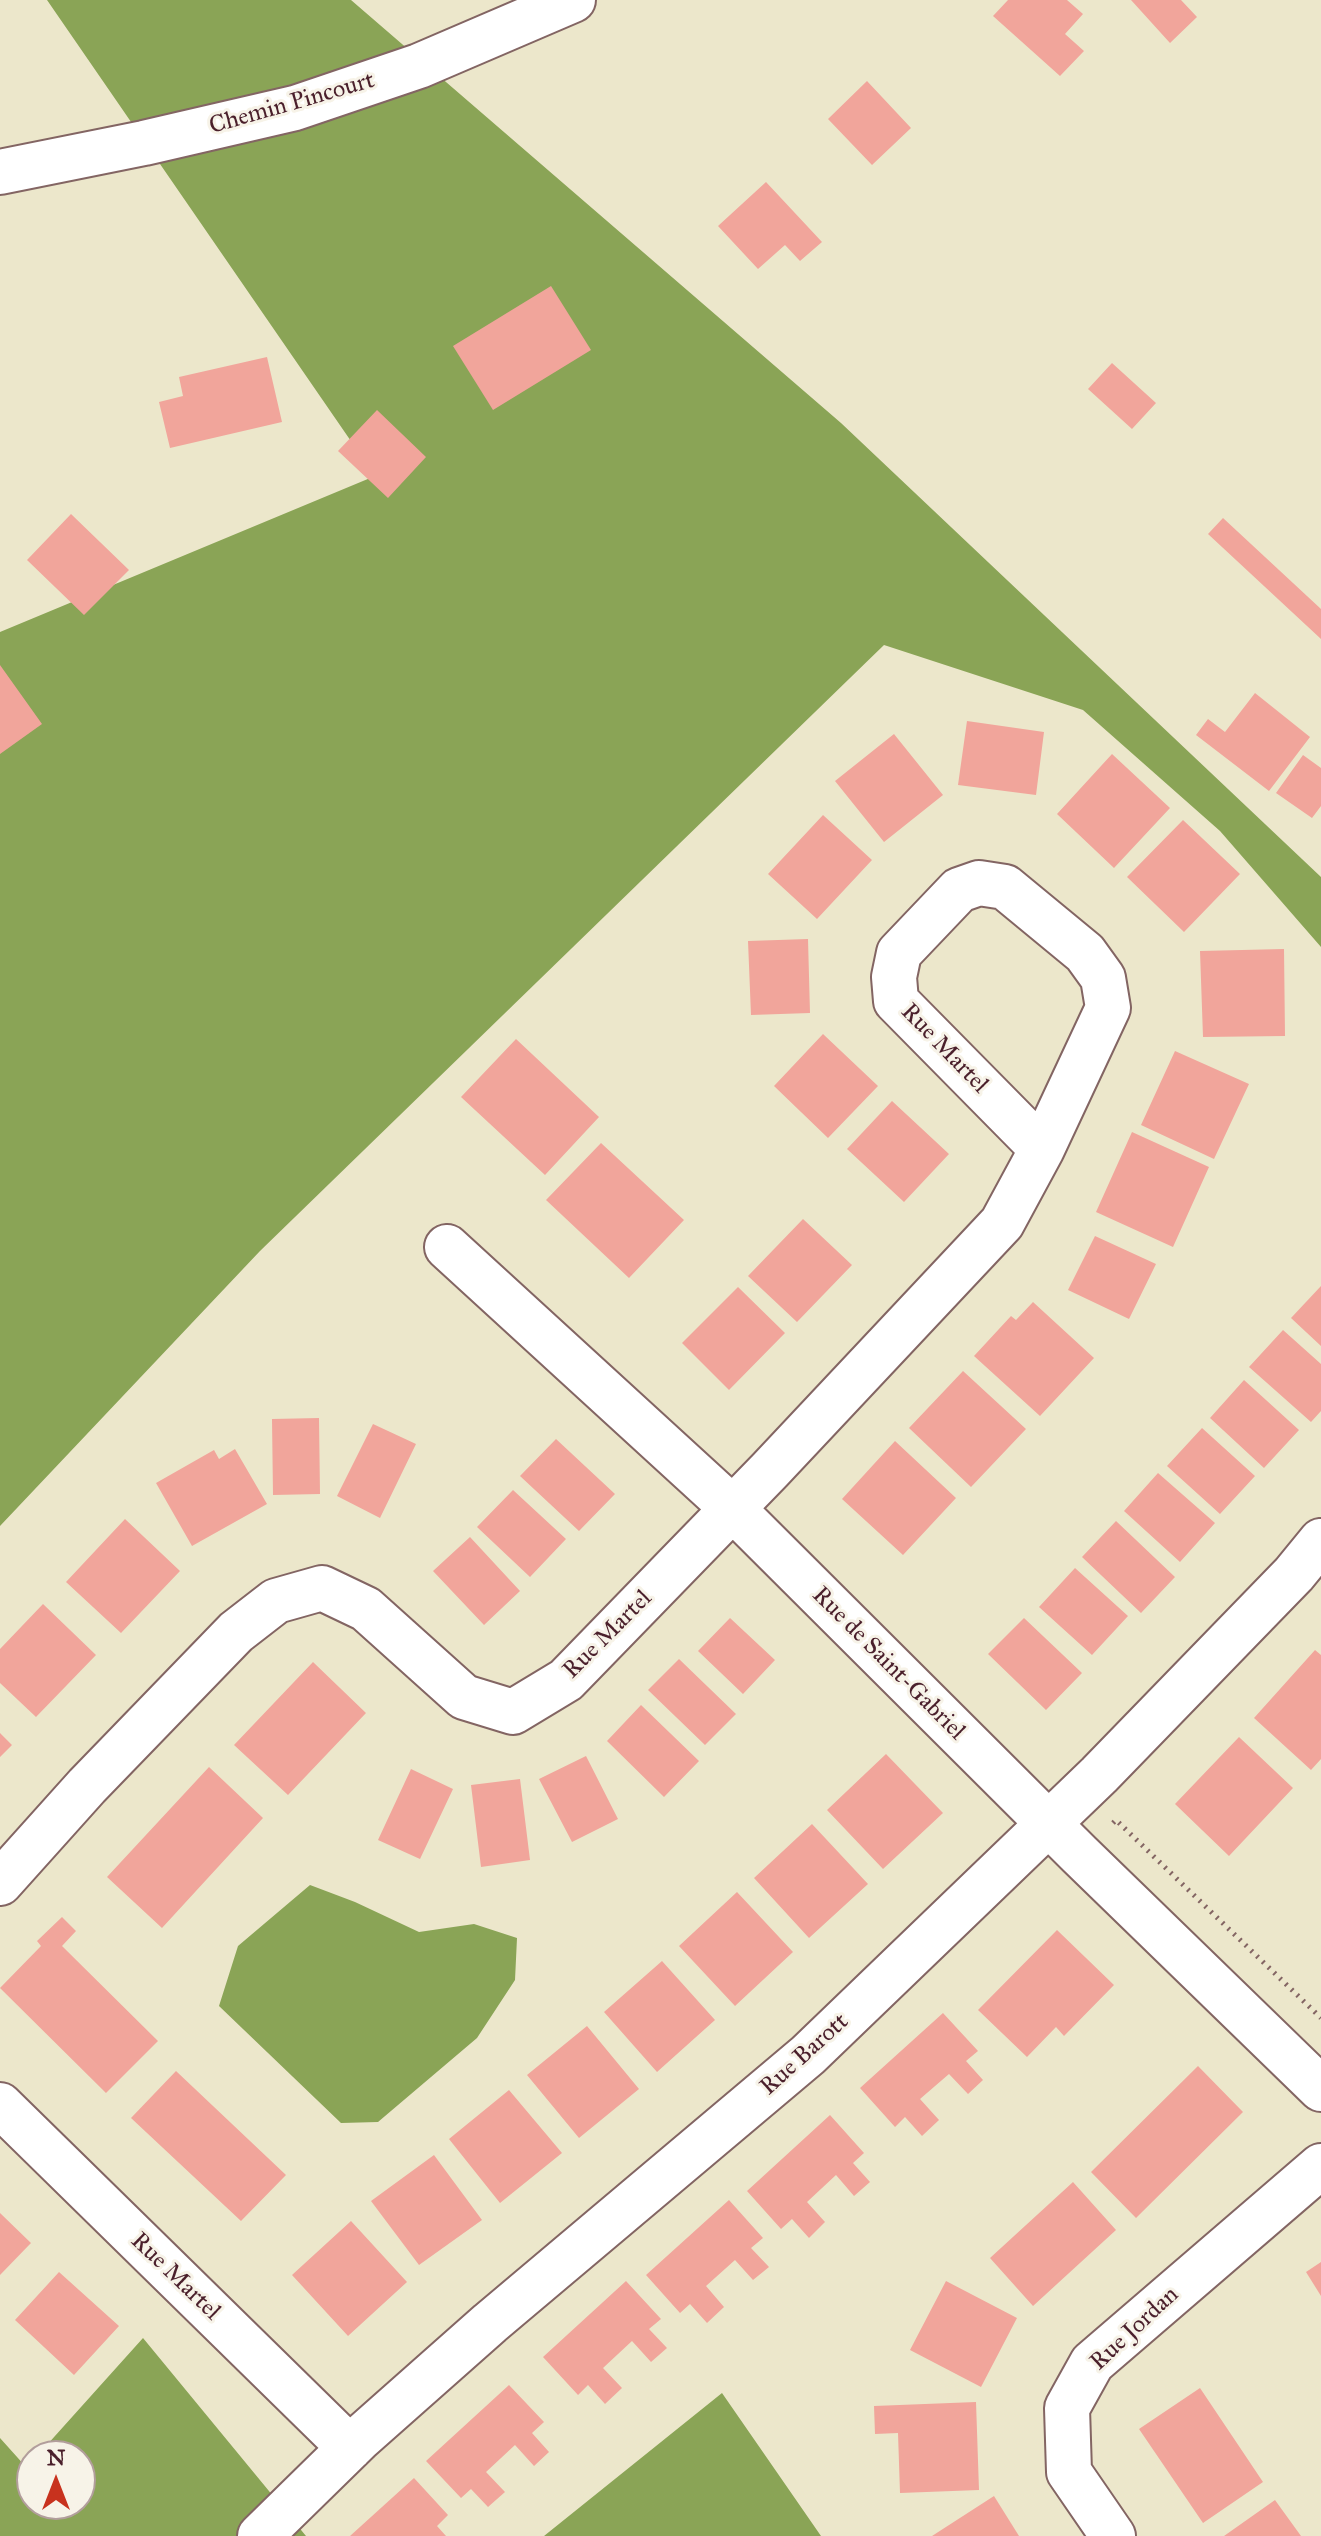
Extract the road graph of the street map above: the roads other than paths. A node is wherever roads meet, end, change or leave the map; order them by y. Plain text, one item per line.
1 (573, 0) edge
2 (0, 172) edge
3 (1042, 1149) junction
4 (447, 1247) dead end
5 (731, 1507) junction
6 (1321, 1541) edge
7 (1049, 1824) junction
8 (0, 1883) edge
9 (1321, 2089) edge
10 (0, 2105) edge
11 (1321, 2166) edge
12 (350, 2448) junction
13 (260, 2536) edge
14 (1113, 2536) edge

1 - 2 street, Chemin Pincourt
3 - 3 street, Rue Martel
3 - 5 street, Rue Martel
4 - 5 street, Rue de Saint-Gabriel
5 - 7 street, Rue de Saint-Gabriel
5 - 8 street, Rue Martel
6 - 7 street, Rue Barott
7 - 9 street, Rue de Saint-Gabriel
7 - 12 street, Rue Barott
10 - 12 street, Rue Martel
11 - 14 street, Rue Jordan
12 - 13 street, Rue Barott

